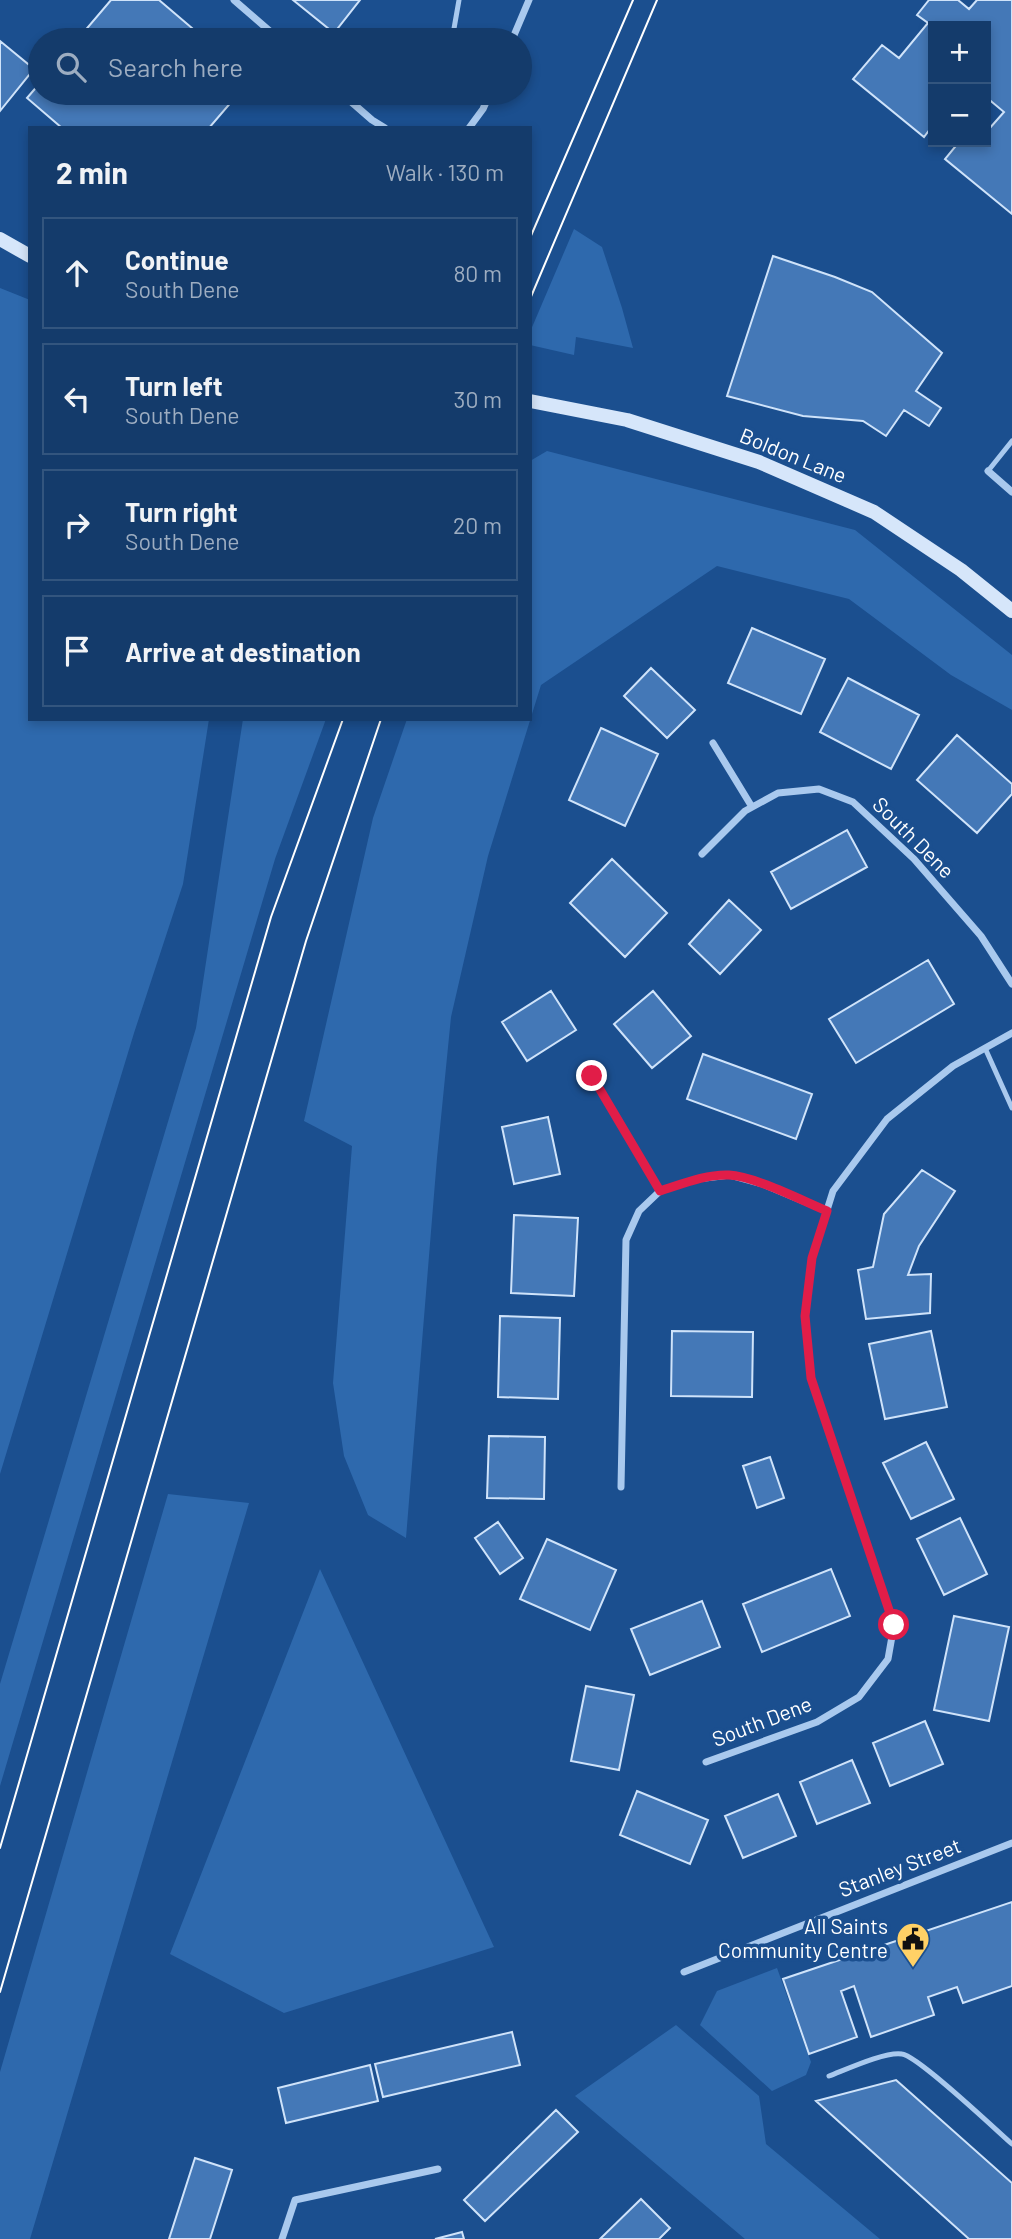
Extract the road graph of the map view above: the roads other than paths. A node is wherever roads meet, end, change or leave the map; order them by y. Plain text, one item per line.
1 (234, 0) edge
2 (458, 0) edge
3 (529, 0) edge
4 (266, 28) edge
5 (454, 28) edge
6 (517, 28) edge
7 (355, 105) edge
8 (485, 105) edge
9 (372, 120) junction
10 (368, 126) edge
11 (382, 126) edge
12 (470, 126) edge
13 (0, 239) edge
14 (28, 255) edge
15 (532, 401) edge
16 (1012, 441) edge
17 (988, 471) joint
18 (1012, 492) edge
19 (1012, 611) edge
20 (713, 743) dead end
21 (752, 807) junction
22 (702, 854) dead end
23 (1012, 984) edge
24 (1012, 1033) edge
25 (985, 1048) junction
26 (592, 1076) dead end
27 (1012, 1108) edge
28 (660, 1191) junction
29 (827, 1211) junction
30 (621, 1488) dead end
31 (706, 1762) dead end
32 (1012, 1843) edge
33 (684, 1972) dead end
34 (829, 2076) dead end
35 (1012, 2144) edge
36 (438, 2169) dead end
37 (282, 2239) edge

1 - 4 street
2 - 5 lane
3 - 6 street
7 - 9 street
8 - 12 street
9 - 10 lane
9 - 11 street
13 - 14 main road
15 - 19 main road, Boldon Lane
16 - 17 lane
17 - 18 street
20 - 21 street
21 - 22 street, South Dene
21 - 23 street, South Dene
24 - 25 street, South Dene
25 - 27 lane
25 - 29 street, South Dene
26 - 28 street
28 - 29 street
28 - 30 street
29 - 31 street, South Dene
32 - 33 street, Stanley Street
34 - 35 lane
36 - 37 street

